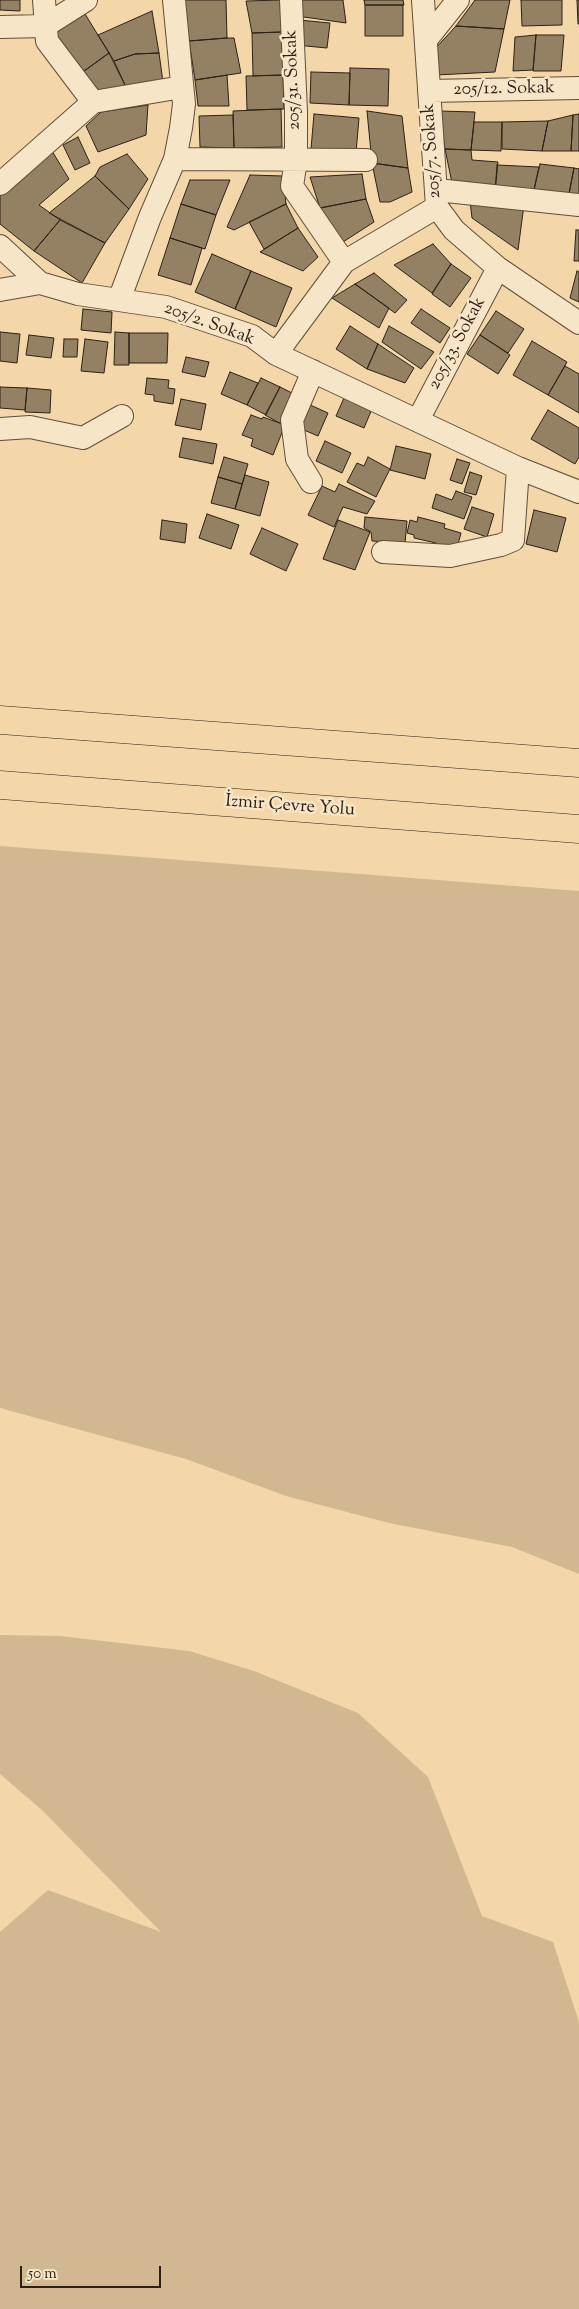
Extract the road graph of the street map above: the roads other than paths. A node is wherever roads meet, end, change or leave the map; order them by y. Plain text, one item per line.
1 (44, 0) edge
2 (86, 0) edge
3 (174, 0) edge
4 (291, 0) edge
5 (423, 0) edge
6 (458, 0) edge
7 (45, 26) junction
8 (0, 27) edge
9 (426, 40) junction
10 (182, 87) junction
11 (579, 88) edge
12 (429, 91) junction
13 (94, 102) junction
14 (175, 159) junction
15 (296, 160) junction
16 (366, 160) dead end
17 (0, 184) edge
18 (437, 198) junction
19 (579, 205) edge
20 (0, 246) edge
21 (344, 262) junction
22 (498, 268) junction
23 (40, 283) junction
24 (0, 290) edge
25 (119, 300) junction
26 (579, 323) edge
27 (276, 354) junction
28 (313, 371) junction
29 (122, 416) dead end
30 (418, 420) junction
31 (0, 429) edge
32 (518, 468) junction
33 (311, 482) dead end
34 (579, 492) edge
35 (383, 552) dead end
36 (0, 720) edge
37 (579, 763) edge
38 (0, 785) edge
39 (579, 829) edge

1 - 7 street
2 - 7 street
3 - 10 street
4 - 15 street, 205/31. Sokak
5 - 9 street, 205/7. Sokak
6 - 9 street
7 - 8 street
7 - 13 street
9 - 12 street, 205/7. Sokak
10 - 13 street
10 - 14 street
11 - 12 street, 205/12. Sokak
12 - 18 street, 205/7. Sokak
13 - 17 street
14 - 15 street
14 - 25 street
15 - 16 street
15 - 21 street, 205/31. Sokak
18 - 19 street
18 - 21 street
18 - 22 street, 205/7. Sokak
20 - 23 street
21 - 27 street
22 - 26 street, 205/7. Sokak
22 - 30 street, 205/33. Sokak
23 - 24 street
23 - 25 street, 205/2. Sokak
25 - 27 street, 205/2. Sokak
27 - 28 street, 205/2. Sokak
28 - 30 street, 205/2. Sokak
28 - 33 street
29 - 31 street
30 - 32 street, 205/2. Sokak
32 - 34 street, 205/2. Sokak
32 - 35 street
36 - 37 highway
38 - 39 highway, İzmir Çevre Yolu

